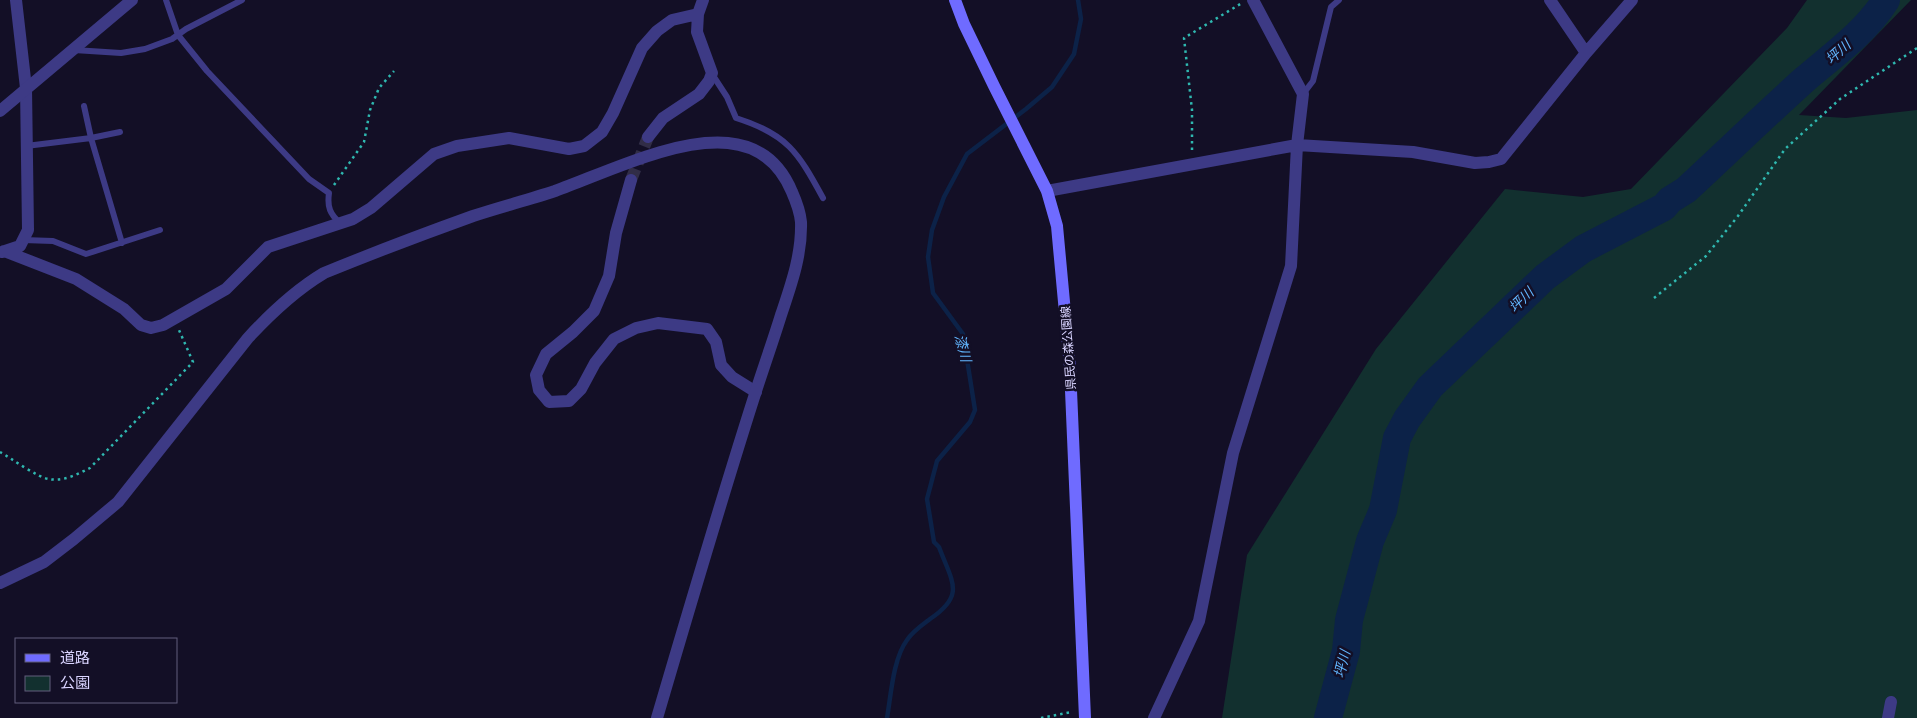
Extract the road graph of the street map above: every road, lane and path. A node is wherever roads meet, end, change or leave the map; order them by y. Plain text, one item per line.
1 (16, 0) edge
2 (132, 0) edge
3 (166, 0) edge
4 (242, 0) edge
5 (703, 0) edge
6 (954, 0) edge
7 (1247, 0) edge
8 (1253, 0) edge
9 (1339, 0) edge
10 (1550, 0) edge
11 (1632, 0) edge
12 (698, 14) junction
13 (178, 35) junction
14 (1917, 48) edge
15 (70, 50) junction
16 (1586, 52) junction
17 (394, 71) dead end
18 (712, 73) junction
19 (26, 88) junction
20 (1303, 94) junction
21 (84, 106) dead end
22 (0, 111) edge
23 (120, 132) dead end
24 (648, 137) tunnel mouth
25 (90, 138) junction
26 (1296, 145) junction
27 (26, 146) junction
28 (1192, 164) junction
29 (631, 180) tunnel mouth
30 (1047, 191) junction
31 (329, 193) junction
32 (823, 198) dead end
33 (340, 223) junction
34 (160, 230) dead end
35 (23, 240) junction
36 (122, 243) junction
37 (2, 252) edge
38 (1654, 298) dead end
39 (174, 318) junction
40 (756, 392) junction
41 (0, 452) edge
42 (0, 583) edge
43 (1891, 702) dead end
44 (1085, 714) edge
45 (658, 718) edge
46 (1041, 718) edge
47 (1154, 718) edge
48 (1888, 718) edge

1 - 19 street
2 - 15 street
3 - 13 lane
4 - 13 lane
5 - 12 street
6 - 30 main road, 県民の森公園線
7 - 28 path
8 - 20 street
9 - 20 lane
10 - 16 street
11 - 16 street
12 - 18 street
12 - 33 street
13 - 15 lane
13 - 31 lane
14 - 38 path
15 - 19 street
16 - 26 street
17 - 31 path
18 - 24 street
18 - 32 lane
19 - 22 street
19 - 27 street
20 - 26 street
21 - 25 lane
23 - 25 lane
25 - 27 lane
25 - 36 lane
26 - 28 street
26 - 47 street
27 - 35 street
28 - 30 street
29 - 40 street
30 - 44 main road, 県民の森公園線
31 - 33 lane
33 - 39 street
34 - 36 lane
35 - 36 lane
35 - 37 street
37 - 39 street
39 - 41 path
40 - 42 street
40 - 45 street
43 - 48 street
44 - 46 path

